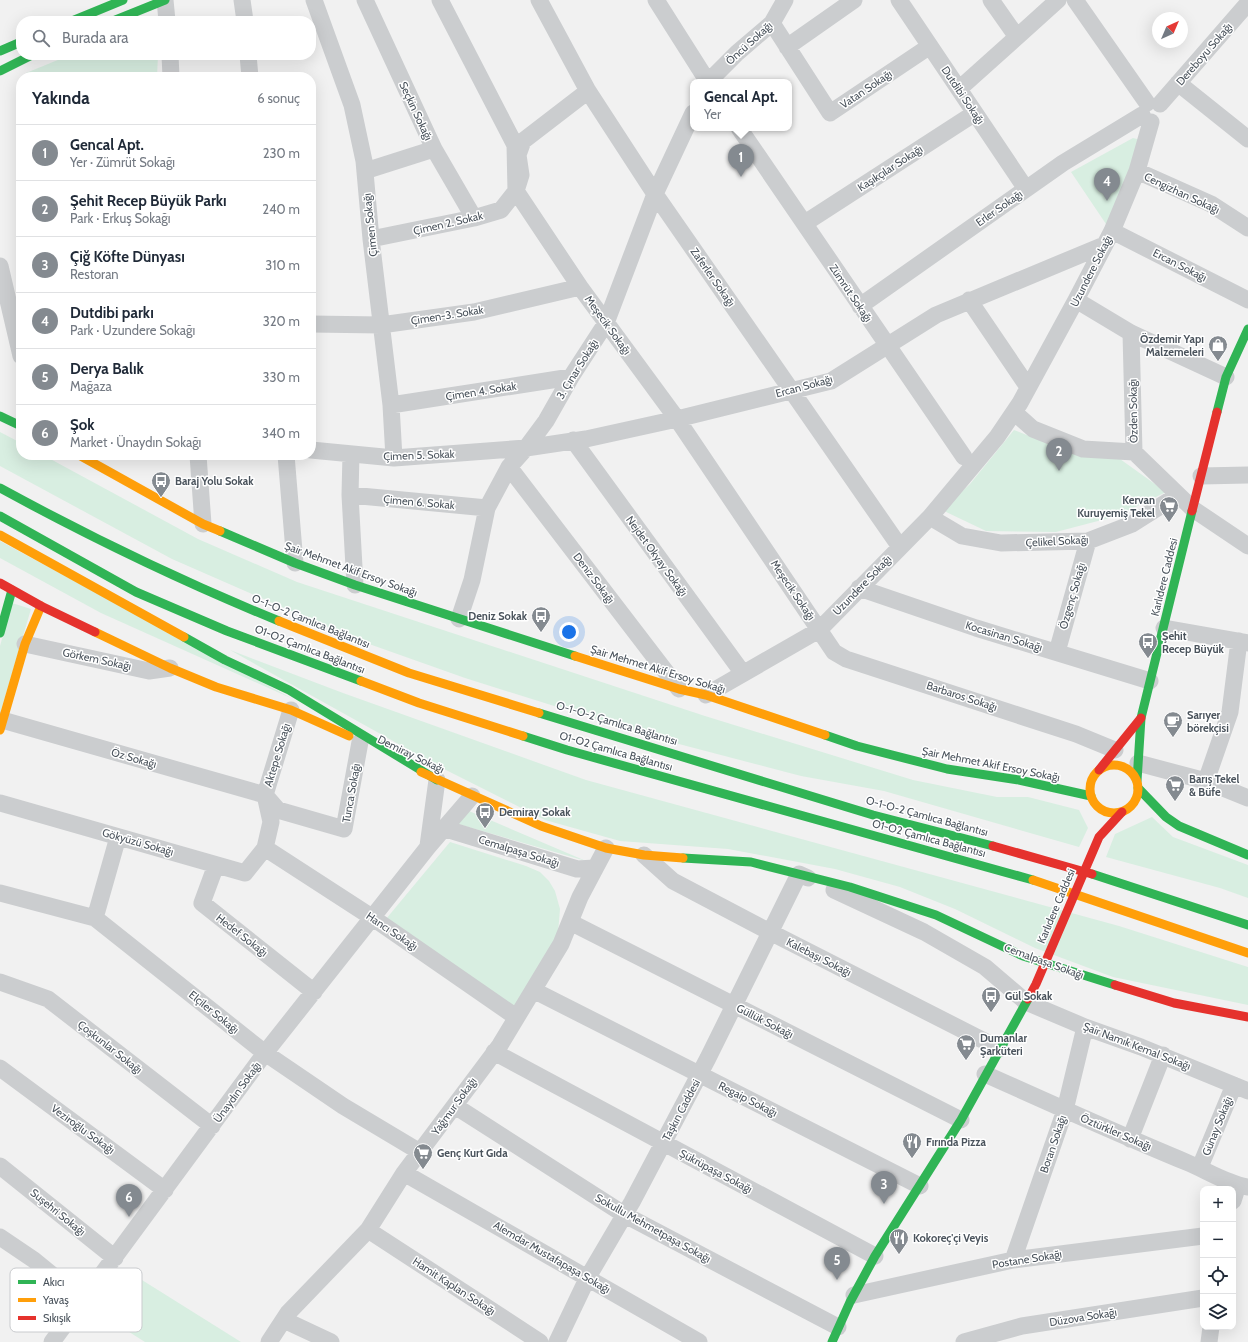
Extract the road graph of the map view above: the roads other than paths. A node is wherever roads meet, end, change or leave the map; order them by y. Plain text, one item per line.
1 (123, 0) edge
2 (165, 0) edge
3 (242, 0) edge
4 (314, 0) edge
5 (365, 0) edge
6 (440, 0) edge
7 (539, 0) edge
8 (656, 0) edge
9 (785, 0) edge
10 (854, 0) edge
11 (899, 0) edge
12 (991, 0) edge
13 (1058, 0) edge
14 (1075, 0) edge
15 (1248, 3) edge
16 (84, 16) edge
17 (125, 16) edge
18 (167, 16) edge
19 (244, 16) edge
20 (772, 23) junction
21 (1017, 37) junction
22 (16, 44) edge
23 (930, 46) junction
24 (787, 47) junction
25 (0, 51) edge
26 (22, 60) edge
27 (170, 60) edge
28 (248, 60) edge
29 (0, 71) edge
30 (172, 72) edge
31 (250, 72) edge
32 (706, 79) edge
33 (711, 79) edge
34 (1178, 83) junction
35 (959, 89) junction
36 (588, 91) junction
37 (1150, 111) junction
38 (975, 113) junction
39 (690, 119) edge
40 (740, 131) edge
41 (1248, 139) edge
42 (434, 149) junction
43 (365, 171) junction
44 (1137, 171) junction
45 (1026, 189) junction
46 (516, 191) junction
47 (655, 194) junction
48 (474, 218) junction
49 (805, 223) junction
50 (1248, 228) edge
51 (1108, 238) junction
52 (371, 239) junction
53 (0, 266) edge
54 (580, 287) junction
55 (969, 300) junction
56 (1076, 300) junction
57 (1248, 300) edge
58 (860, 306) junction
59 (606, 323) junction
60 (316, 324) edge
61 (381, 325) junction
62 (1248, 329) edge
63 (1131, 333) junction
64 (16, 335) edge
65 (888, 346) junction
66 (571, 377) junction
67 (1226, 377) junction
68 (1028, 387) junction
69 (792, 390) junction
70 (391, 405) junction
71 (1014, 412) junction
72 (0, 416) edge
73 (677, 419) junction
74 (16, 422) edge
75 (573, 440) junction
76 (526, 448) junction
77 (316, 450) edge
78 (1134, 452) junction
79 (351, 454) junction
80 (964, 457) junction
81 (394, 458) junction
82 (88, 460) edge
83 (198, 460) edge
84 (286, 460) edge
85 (509, 467) junction
86 (1248, 475) edge
87 (1201, 476) junction
88 (0, 488) edge
89 (350, 495) junction
90 (1178, 495) junction
91 (487, 508) junction
92 (1193, 509) junction
93 (0, 516) edge
94 (930, 517) junction
95 (203, 524) junction
96 (0, 535) edge
97 (1088, 541) junction
98 (1248, 546) edge
99 (900, 547) junction
100 (295, 563) junction
101 (0, 583) edge
102 (355, 585) junction
103 (859, 588) junction
104 (12, 590) junction
105 (41, 606) junction
106 (458, 619) junction
107 (1164, 628) junction
108 (819, 630) junction
109 (0, 633) edge
110 (1243, 642) edge
111 (25, 644) junction
112 (1057, 652) junction
113 (170, 668) junction
114 (742, 672) junction
115 (1150, 681) junction
116 (679, 689) junction
117 (706, 695) junction
118 (291, 710) junction
119 (1141, 718) junction
120 (1, 725) edge
121 (360, 742) junction
122 (1115, 750) junction
123 (1138, 763) junction
124 (1096, 772) junction
125 (1082, 779) dead end
126 (437, 780) junction
127 (1019, 780) junction
128 (1070, 782) dead end
129 (1206, 782) junction
130 (1137, 785) junction
131 (265, 795) junction
132 (472, 796) junction
133 (1248, 798) edge
134 (1093, 800) junction
135 (0, 803) edge
136 (1122, 812) junction
137 (443, 828) junction
138 (118, 836) junction
139 (1099, 837) junction
140 (428, 846) junction
141 (265, 848) junction
142 (606, 848) junction
143 (1248, 855) edge
144 (644, 856) junction
145 (216, 865) junction
146 (595, 868) junction
147 (799, 874) junction
148 (0, 893) edge
149 (95, 918) junction
150 (373, 918) junction
151 (570, 922) junction
152 (1248, 925) edge
153 (770, 932) junction
154 (1248, 953) edge
155 (0, 982) edge
156 (533, 990) junction
157 (314, 992) junction
158 (1026, 1002) junction
159 (734, 1006) junction
160 (516, 1017) junction
161 (1248, 1017) edge
162 (1085, 1027) junction
163 (1000, 1049) junction
164 (494, 1052) junction
165 (266, 1053) junction
166 (1163, 1055) junction
167 (0, 1068) edge
168 (985, 1074) junction
169 (699, 1075) junction
170 (1241, 1088) edge
171 (454, 1106) junction
172 (1065, 1110) junction
173 (961, 1120) junction
174 (212, 1126) junction
175 (1130, 1139) junction
176 (664, 1142) junction
177 (420, 1152) junction
178 (0, 1166) edge
179 (1200, 1167) junction
180 (404, 1173) junction
181 (920, 1186) junction
182 (1243, 1186) edge
183 (165, 1190) junction
184 (1236, 1197) edge
185 (625, 1214) junction
186 (368, 1230) junction
187 (1200, 1236) edge
188 (0, 1237) edge
189 (875, 1256) junction
190 (115, 1258) junction
191 (1013, 1260) junction
192 (44, 1268) edge
193 (108, 1268) edge
194 (588, 1277) junction
195 (854, 1295) junction
196 (1200, 1298) edge
197 (284, 1320) junction
198 (1211, 1330) edge
199 (60, 1332) edge
200 (835, 1334) edge
201 (313, 1339) edge
202 (52, 1342) edge
203 (270, 1342) edge
204 (331, 1342) edge
205 (540, 1342) edge
206 (557, 1342) edge
207 (699, 1342) edge
208 (964, 1342) edge
209 (1209, 1342) edge

1 - 16 main road
2 - 17 main road
2 - 18 street
3 - 19 street
4 - 43 street, Çimen Sokağı
5 - 42 street, Seçkin Sokağı
6 - 46 street
7 - 36 street, Zaferler Sokağı
8 - 32 street
9 - 20 street, Öncü Sokağı
10 - 24 street
11 - 23 street, Dutdibi Sokağı
12 - 21 street
13 - 21 street
14 - 37 street
15 - 34 street, Dereboyu Sokağı
20 - 24 street, Vatan Sokağı
20 - 33 street, Öncü Sokağı
21 - 35 street
22 - 25 main road
23 - 24 street, Vatan Sokağı
23 - 35 street, Dutdibi Sokağı
26 - 29 main road
27 - 30 street
28 - 31 street
34 - 37 street, Dereboyu Sokağı
34 - 41 street
35 - 38 street, Dutdibi Sokağı
36 - 46 street
36 - 47 street, Zaferler Sokağı
37 - 44 street, Uzundere Sokağı
37 - 45 street, Erler Sokağı
38 - 45 street, Dutdibi Sokağı
38 - 49 street, Kaşıkçılar Sokağı
39 - 47 street, 3. Çınar Sokağı
40 - 49 street, Zümrüt Sokağı
42 - 43 street
42 - 48 street, Seçkin Sokağı
43 - 52 street, Çimen Sokağı
44 - 50 street, Cengizhan Sokağı
44 - 51 street, Uzundere Sokağı
45 - 58 street, Erler Sokağı
46 - 48 street, Çimen 2. Sokak
46 - 54 street, Meşecik Sokağı
47 - 59 street, 3. Çınar Sokağı
47 - 69 street, Zaferler Sokağı
48 - 52 street, Çimen 2. Sokak
49 - 58 street, Zümrüt Sokağı
51 - 55 street, Ercan Sokağı
51 - 56 street, Uzundere Sokağı
51 - 57 street, Ercan Sokağı
52 - 61 street, Çimen Sokağı
53 - 64 street
54 - 59 street, Meşecik Sokağı
54 - 61 street, Çimen-3. Sokak
55 - 65 street, Ercan Sokağı
55 - 68 street
56 - 63 street
56 - 68 street, Uzundere Sokağı
58 - 65 street, Zümrüt Sokağı
59 - 66 street, 3. Çınar Sokağı
59 - 73 street, Meşecik Sokağı
60 - 61 street, Çimen-3. Sokak
61 - 70 street, Çimen Sokağı
62 - 67 main road, Karlıdere Caddesi
63 - 67 street
63 - 78 street, Özden Sokağı
65 - 69 street, Ercan Sokağı
65 - 80 street, Zümrüt Sokağı
66 - 70 street, Çimen 4. Sokak
66 - 76 street, 3. Çınar Sokağı
67 - 87 main road, Karlıdere Caddesi
68 - 71 street, Uzundere Sokağı
69 - 73 street, Ercan Sokağı
69 - 99 street, Zaferler Sokağı
70 - 81 street, Çimen Sokağı
71 - 78 street
71 - 80 street, Uzundere Sokağı
71 - 94 street, Uzundere Sokağı
72 - 74 main road
73 - 75 street, Ercan Sokağı
73 - 108 street, Meşecik Sokağı
75 - 76 street, Ercan Sokağı
75 - 114 street, Nejdet Okyay Sokağı
76 - 81 street, Çimen 5. Sokak
76 - 85 street, 3. Çınar Sokağı
77 - 79 street, Çimen 5. Sokak
78 - 90 street, Özden Sokağı
79 - 81 street, Çimen 5. Sokak
79 - 89 street
80 - 94 street, Uzundere Sokağı
82 - 95 main road, Şair Mehmet Akif Ersoy Sokağı
83 - 95 street
84 - 100 street
85 - 91 street, 3. Çınar Sokağı
85 - 116 street, Deniz Sokağı
86 - 87 street
87 - 92 main road, Karlıdere Caddesi
88 - 152 main road, O-1-O-2 Çamlıca Bağlantısı
89 - 91 street, Çimen 6. Sokak
89 - 102 street
90 - 92 street, Özden Sokağı
90 - 97 street, Çelikel Sokağı
91 - 106 street, 3. Çınar Sokağı
92 - 98 street, Özden Sokağı
92 - 107 main road, Karlıdere Caddesi
93 - 154 main road, O1-O2 Çamlıca Bağlantısı
94 - 97 street, Çelikel Sokağı
94 - 99 street, Uzundere Sokağı
95 - 100 main road, Şair Mehmet Akif Ersoy Sokağı
96 - 126 main road
97 - 112 street, Özgenç Sokağı
99 - 103 street, Uzundere Sokağı
100 - 102 main road, Şair Mehmet Akif Ersoy Sokağı
101 - 104 main road, Demiray Sokağı
102 - 106 main road, Şair Mehmet Akif Ersoy Sokağı
103 - 108 street, Uzundere Sokağı
103 - 112 street, Kocasinan Sokağı
104 - 105 main road, Demiray Sokağı
104 - 109 main road
105 - 111 main road
105 - 113 main road, Demiray Sokağı
106 - 116 main road, Şair Mehmet Akif Ersoy Sokağı
107 - 110 street
107 - 115 main road, Karlıdere Caddesi
108 - 114 street, Uzundere Sokağı
108 - 122 street, Barbaros Sokağı
110 - 129 street
111 - 113 street, Görkem Sokağı
111 - 120 main road
112 - 115 street, Kocasinan Sokağı
113 - 118 main road, Demiray Sokağı
114 - 117 street, Uzundere Sokağı
115 - 119 main road, Karlıdere Caddesi
116 - 117 main road, Şair Mehmet Akif Ersoy Sokağı
117 - 127 main road, Şair Mehmet Akif Ersoy Sokağı
118 - 121 main road, Demiray Sokağı
118 - 131 street, Aktepe Sokağı
119 - 122 main road, Karlıdere Caddesi
119 - 123 main road, Karlıdere Caddesi
120 - 131 street, Öz Sokağı
121 - 126 main road, Demiray Sokağı
121 - 131 street, Tunca Sokağı
122 - 124 main road, Karlıdere Caddesi
123 - 129 street
123 - 130 main road, Karlıdere Caddesi
124 - 125 main road
124 - 130 main road
124 - 134 main road
126 - 132 main road, Demiray Sokağı
126 - 140 street, Ünaydın Sokağı
127 - 128 main road
127 - 134 main road, Şair Mehmet Akif Ersoy Sokağı
129 - 133 street
130 - 136 main road
130 - 143 main road
131 - 141 street, Aktepe Sokağı
132 - 137 street, Ünaydın Sokağı
132 - 142 main road, Demiray Sokağı
134 - 136 main road
134 - 139 main road, Karlıdere Caddesi
135 - 138 street, Gökyüzü Sokağı
136 - 139 main road, Karlıdere Caddesi
137 - 140 street, Ünaydın Sokağı
137 - 146 street, Cemalpaşa Sokağı
138 - 145 street, Gökyüzü Sokağı
138 - 149 street
139 - 158 main road, Karlıdere Caddesi
140 - 150 street, Ünaydın Sokağı
141 - 145 street, Gökyüzü Sokağı
141 - 150 street, Hancı Sokağı
142 - 144 main road, Demiray Sokağı
142 - 146 street, Yağmur Sokağı
144 - 147 main road, Cemalpaşa Sokağı
144 - 153 street, Kalebaşı Sokağı
145 - 157 street, Hedef Sokağı
146 - 151 street, Yağmur Sokağı
147 - 153 street, Taşkın Caddesi
147 - 158 street, Cemalpaşa Sokağı
147 - 161 main road, Cemalpaşa Sokağı
148 - 149 street, Elçiler Sokağı
149 - 165 street, Elçiler Sokağı
150 - 157 street, Ünaydın Sokağı
150 - 160 street, Hancı Sokağı
151 - 156 street, Yağmur Sokağı
151 - 159 street, Güllük Sokağı
153 - 159 street, Taşkın Caddesi
153 - 163 street, Kalebaşı Sokağı
155 - 174 street, Çoşkunlar Sokağı
156 - 160 street, Yağmur Sokağı
156 - 169 street, Regaip Sokağı
157 - 165 street, Ünaydın Sokağı
158 - 162 street, Şair Namık Kemal Sokağı
158 - 163 main road, Karlıdere Caddesi
159 - 169 street, Taşkın Caddesi
159 - 173 street, Güllük Sokağı
160 - 164 street, Yağmur Sokağı
162 - 166 street, Şair Namık Kemal Sokağı
162 - 172 street, Boran Sokağı
163 - 168 main road, Karlıdere Caddesi
164 - 171 street, Yağmur Sokağı
164 - 176 street, Şükrüpaşa Sokağı
165 - 174 street, Ünaydın Sokağı
165 - 177 street, Elçiler Sokağı
166 - 170 street, Şair Namık Kemal Sokağı
166 - 175 street
167 - 183 street, Veziroğlu Sokağı
168 - 172 street, Öztürkler Sokağı
168 - 173 main road, Karlıdere Caddesi
169 - 176 street, Taşkın Caddesi
169 - 181 street, Regaip Sokağı
170 - 179 street, Günay Sokağı
171 - 177 street, Yağmur Sokağı
171 - 185 street, Sokullu Mehmetpaşa Sokağı
172 - 175 street, Öztürkler Sokağı
172 - 191 street, Boran Sokağı
173 - 181 main road, Karlıdere Caddesi
174 - 183 street, Ünaydın Sokağı
175 - 179 street, Öztürkler Sokağı
176 - 185 street, Taşkın Caddesi
176 - 189 street, Şükrüpaşa Sokağı
177 - 180 street, Yağmur Sokağı
178 - 190 street, Suşehri Sokağı
179 - 182 street, Öztürkler Sokağı
180 - 186 street, Yağmur Sokağı
180 - 194 street, Alemdar Mustafapaşa Sokağı
181 - 189 main road, Karlıdere Caddesi
182 - 184 street
183 - 190 street, Ünaydın Sokağı
185 - 194 street, Taşkın Caddesi
185 - 200 street, Sokullu Mehmetpaşa Sokağı
186 - 197 street, Yağmur Sokağı
186 - 205 street, Hamit Kaplan Sokağı
187 - 191 street, Postane Sokağı
188 - 192 street
189 - 195 main road, Karlıdere Caddesi
190 - 193 street, Ünaydın Sokağı
191 - 195 street, Postane Sokağı
194 - 206 street, Taşkın Caddesi
194 - 207 street, Alemdar Mustafapaşa Sokağı
195 - 200 main road, Karlıdere Caddesi
196 - 208 street, Düzova Sokağı
197 - 201 street
197 - 203 street, Yağmur Sokağı
198 - 209 street
199 - 202 street, Ünaydın Sokağı
201 - 204 street

